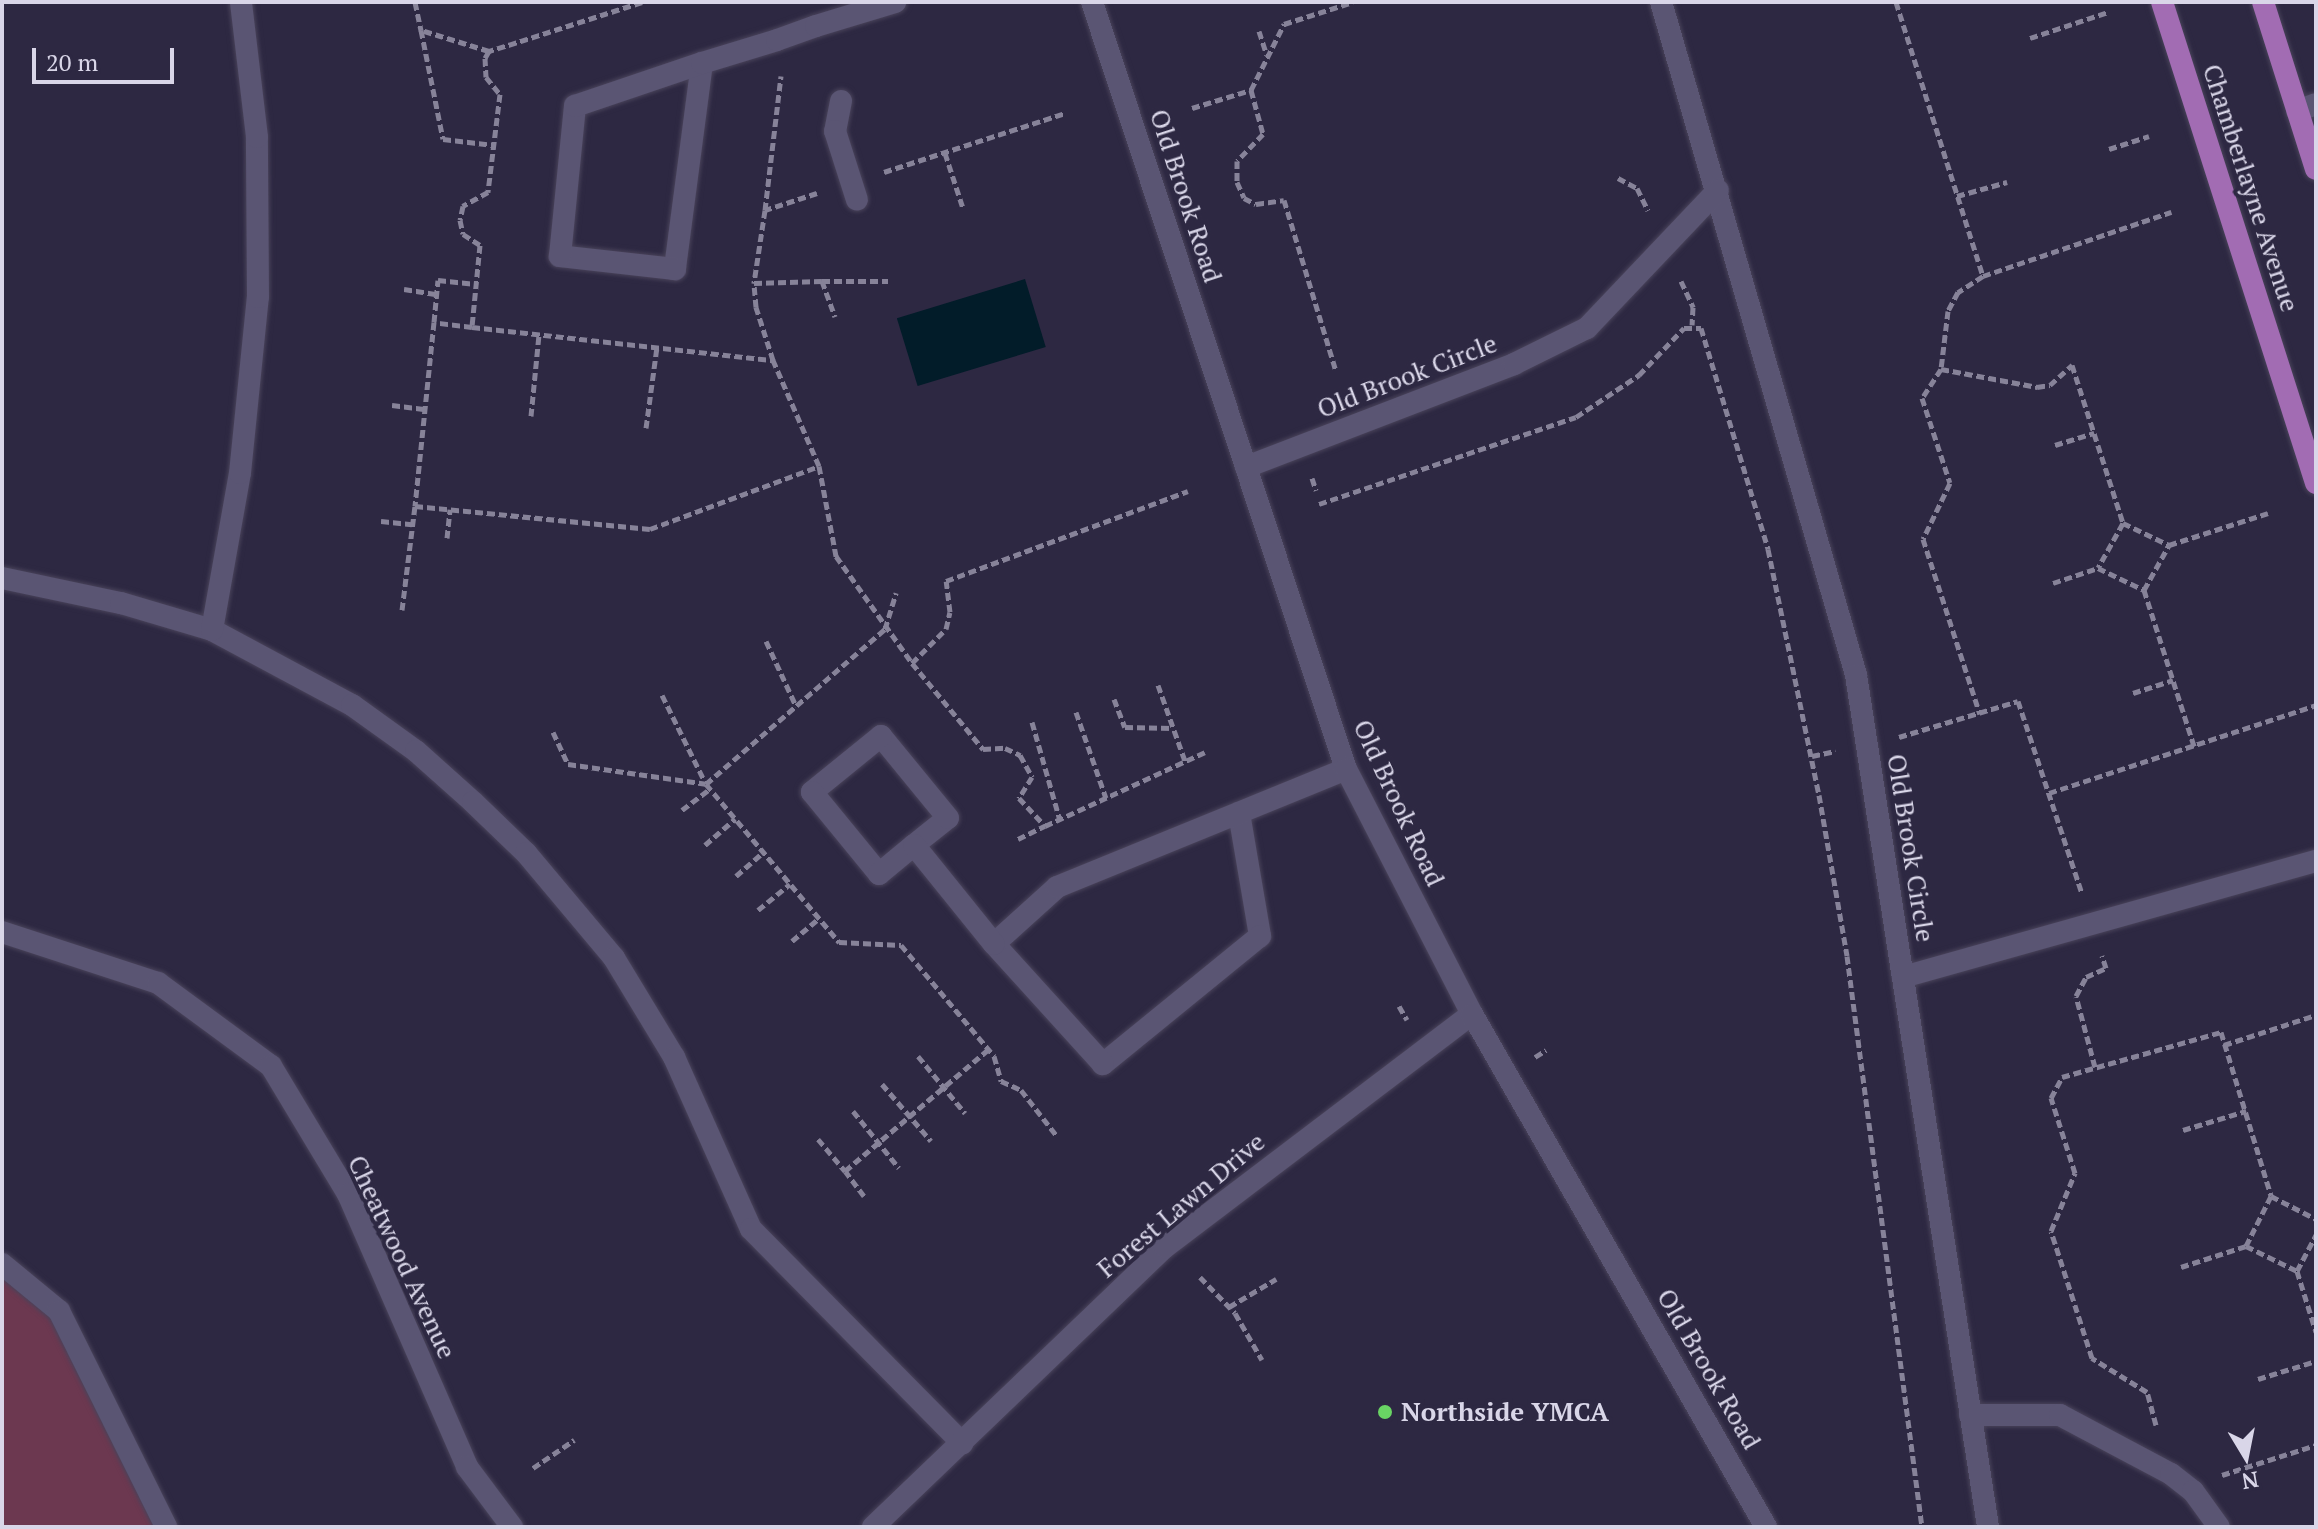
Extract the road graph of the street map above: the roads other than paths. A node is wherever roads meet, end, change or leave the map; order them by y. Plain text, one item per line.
1 (241, 2) edge
2 (895, 2) edge
3 (1092, 2) edge
4 (1661, 2) edge
5 (2162, 2) edge
6 (2263, 2) edge
7 (857, 7) edge
8 (702, 63) junction
9 (841, 101) dead end
10 (2307, 108) edge
11 (2316, 169) edge
12 (1718, 190) junction
13 (857, 200) dead end
14 (1246, 467) junction
15 (2316, 483) edge
16 (2, 578) edge
17 (212, 630) junction
18 (1346, 769) junction
19 (1239, 813) junction
20 (914, 845) junction
21 (2316, 861) edge
22 (2, 932) edge
23 (994, 944) junction
24 (1903, 977) junction
25 (1472, 1014) junction
26 (2, 1264) edge
27 (1970, 1415) junction
28 (962, 1443) junction
29 (166, 1527) edge
30 (512, 1527) edge
31 (873, 1527) edge
32 (1766, 1527) edge
33 (1988, 1527) edge
34 (2219, 1527) edge

1 - 17 street
2 - 7 street
3 - 14 street, Old Brook Road
4 - 12 street, Old Brook Circle
5 - 15 main road, Chamberlayne Avenue
6 - 10 main road
7 - 8 street
8 - 8 street
9 - 13 street
10 - 11 main road
12 - 14 street, Old Brook Circle
12 - 24 street, Old Brook Circle
14 - 18 street, Old Brook Road
16 - 17 street
17 - 28 street
18 - 19 street
18 - 25 street, Old Brook Road
19 - 23 street
19 - 23 street
20 - 20 street
20 - 23 street
21 - 24 street
22 - 30 street, Cheatwood Avenue
24 - 27 street, Old Brook Circle
25 - 28 street, Forest Lawn Drive
25 - 32 street, Old Brook Road
26 - 29 street
27 - 33 street, Old Brook Circle
27 - 34 street
28 - 31 street, Forest Lawn Drive

